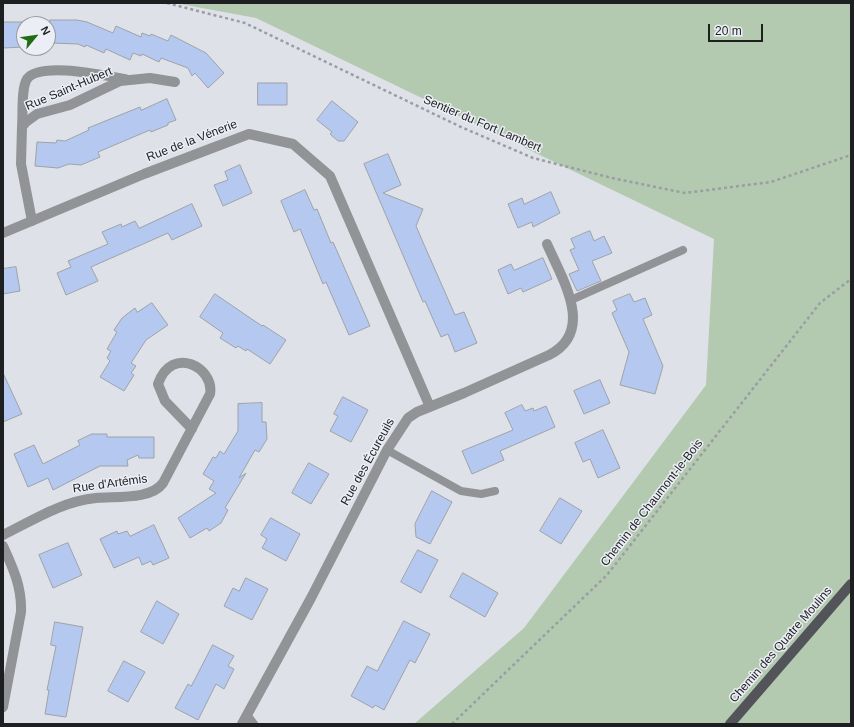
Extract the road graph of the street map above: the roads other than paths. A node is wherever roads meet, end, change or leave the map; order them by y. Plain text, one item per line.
1 (129, 79) junction
2 (175, 82) dead end
3 (22, 127) junction
4 (32, 221) junction
5 (3, 233) edge
6 (547, 244) dead end
7 (683, 250) dead end
8 (571, 300) junction
9 (430, 407) junction
10 (192, 429) junction
11 (387, 450) junction
12 (495, 491) dead end
13 (3, 535) edge
14 (3, 546) edge
15 (851, 584) edge
16 (3, 707) edge
17 (248, 721) edge
18 (730, 724) edge

1 - 2 street, Rue Saint-Hubert
1 - 3 street, Rue Saint-Hubert
1 - 3 street, Rue Saint-Hubert
3 - 4 street, Rue Saint-Hubert
4 - 5 street, Rue de la Vénerie
4 - 9 street, Rue de la Vénerie
6 - 8 street, Rue des Écureuils
7 - 8 lane
8 - 9 street, Rue des Écureuils
9 - 11 street, Rue des Écureuils
10 - 10 street, Rue d'Artémis
10 - 13 street, Rue d'Artémis
11 - 12 lane
11 - 17 street, Rue des Écureuils
14 - 16 street
15 - 18 main road, Chemin des Quatre Moulins

